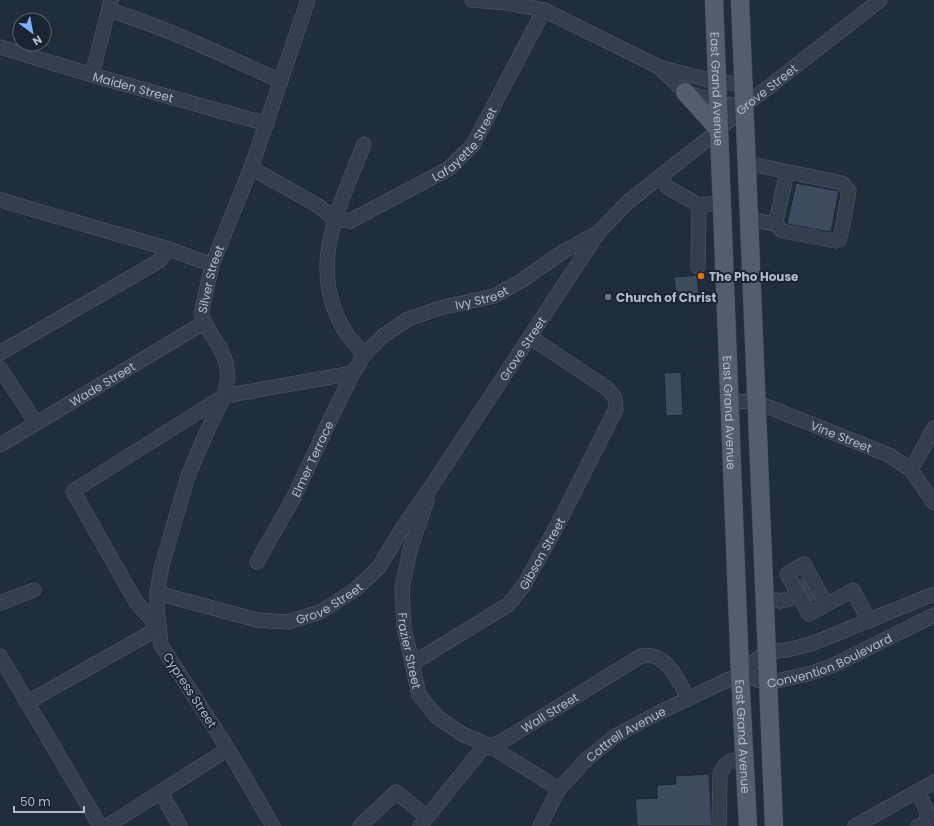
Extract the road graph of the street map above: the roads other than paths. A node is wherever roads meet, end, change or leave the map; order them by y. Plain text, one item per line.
1 (308, 0) edge
2 (472, 0) edge
3 (714, 0) edge
4 (740, 0) edge
5 (880, 0) edge
6 (110, 5) edge
7 (544, 10) junction
8 (0, 46) edge
9 (659, 67) junction
10 (92, 75) junction
11 (281, 81) junction
12 (716, 82) junction
13 (742, 84) junction
14 (685, 92) junction
15 (717, 102) junction
16 (743, 108) junction
17 (267, 124) junction
18 (719, 130) junction
19 (364, 144) dead end
20 (746, 162) junction
21 (251, 168) junction
22 (787, 172) junction
23 (660, 177) junction
24 (0, 200) edge
25 (722, 203) junction
26 (698, 205) junction
27 (334, 219) junction
28 (748, 219) junction
29 (775, 223) junction
30 (598, 233) junction
31 (169, 249) junction
32 (212, 265) junction
33 (698, 267) dead end
34 (204, 322) junction
35 (530, 337) junction
36 (0, 354) edge
37 (364, 354) junction
38 (0, 368) edge
39 (353, 373) junction
40 (224, 396) junction
41 (730, 401) junction
42 (756, 402) junction
43 (36, 423) junction
44 (934, 428) edge
45 (0, 445) edge
46 (911, 470) junction
47 (432, 487) junction
48 (934, 503) edge
49 (257, 562) dead end
50 (34, 590) dead end
51 (806, 591) junction
52 (157, 593) junction
53 (934, 594) edge
54 (764, 598) junction
55 (0, 603) edge
56 (826, 604) junction
57 (934, 615) edge
58 (869, 620) junction
59 (159, 628) junction
60 (766, 652) junction
61 (0, 656) edge
62 (413, 662) junction
63 (740, 674) junction
64 (767, 683) junction
65 (688, 699) junction
66 (28, 702) junction
67 (490, 746) junction
68 (228, 749) junction
69 (745, 760) junction
70 (934, 782) edge
71 (559, 789) junction
72 (918, 791) junction
73 (161, 793) junction
74 (424, 821) edge
75 (100, 826) edge
76 (107, 826) edge
77 (180, 826) edge
78 (273, 826) edge
79 (360, 826) edge
80 (540, 826) edge
81 (719, 826) edge
82 (748, 826) edge
83 (774, 826) edge
84 (854, 826) edge
85 (918, 826) edge

1 - 11 street, Silver Street
2 - 7 street
3 - 12 main road, East Grand Avenue
4 - 13 main road, East Grand Avenue
5 - 16 street, Grove Street
6 - 10 street
6 - 11 street
7 - 9 street
7 - 27 street, Lafayette Street
8 - 10 street, Maiden Street
9 - 12 street
9 - 14 street
10 - 17 street, Maiden Street
11 - 17 street, Silver Street
12 - 13 street
12 - 15 main road, East Grand Avenue
13 - 16 main road, East Grand Avenue
14 - 15 street
14 - 18 main road
15 - 16 street
15 - 18 main road, East Grand Avenue
16 - 18 street, Grove Street
16 - 20 main road, East Grand Avenue
17 - 21 street, Silver Street
18 - 23 street, Grove Street
18 - 25 main road, East Grand Avenue
19 - 27 street
20 - 22 street
20 - 28 main road, East Grand Avenue
21 - 27 street
21 - 32 street, Silver Street
22 - 29 street
22 - 29 street
23 - 26 street
23 - 30 street, Grove Street
24 - 31 street
25 - 26 street
25 - 41 main road, East Grand Avenue
26 - 33 street
27 - 37 street
28 - 29 street
28 - 42 main road, East Grand Avenue
30 - 35 street, Grove Street
30 - 37 street, Ivy Street
31 - 32 street
31 - 36 street
32 - 34 street, Silver Street
34 - 40 street, Silver Street
34 - 43 street, Wade Street
35 - 47 street, Grove Street
35 - 62 street, Gibson Street
37 - 39 street, Elmer Terrace
38 - 43 street
39 - 40 street
39 - 49 street, Elmer Terrace
40 - 52 street, Silver Street
40 - 59 street
41 - 42 street, Vine Street
41 - 63 main road, East Grand Avenue
42 - 46 street, Vine Street
42 - 54 main road, East Grand Avenue
43 - 45 street, Wade Street
44 - 46 street
46 - 48 street, Vine Street
47 - 52 street, Grove Street
47 - 62 street, Frazier Street
50 - 55 street
51 - 54 street
51 - 56 street
51 - 56 street
52 - 59 street, Silver Street
53 - 58 street, Convention Boulevard
54 - 60 main road, East Grand Avenue
56 - 58 street
57 - 64 street, Convention Boulevard
58 - 60 street, Convention Boulevard
59 - 66 street
59 - 68 street, Cypress Street
60 - 63 street, Convention Boulevard
60 - 64 main road, East Grand Avenue
61 - 66 street
62 - 67 street, Frazier Street
63 - 64 street, Convention Boulevard
63 - 65 street, Cottrell Avenue
63 - 69 main road, East Grand Avenue
64 - 83 main road, East Grand Avenue
65 - 67 street, Wall Street
65 - 71 street, Cottrell Avenue
66 - 75 street
67 - 71 street, Frazier Street
67 - 74 street, Wall Street
68 - 73 street
68 - 78 street, Cypress Street
69 - 81 street
69 - 82 main road, East Grand Avenue
70 - 72 street
71 - 80 street, Cottrell Avenue
72 - 84 street
72 - 85 street
73 - 76 street
73 - 77 street
74 - 79 street

